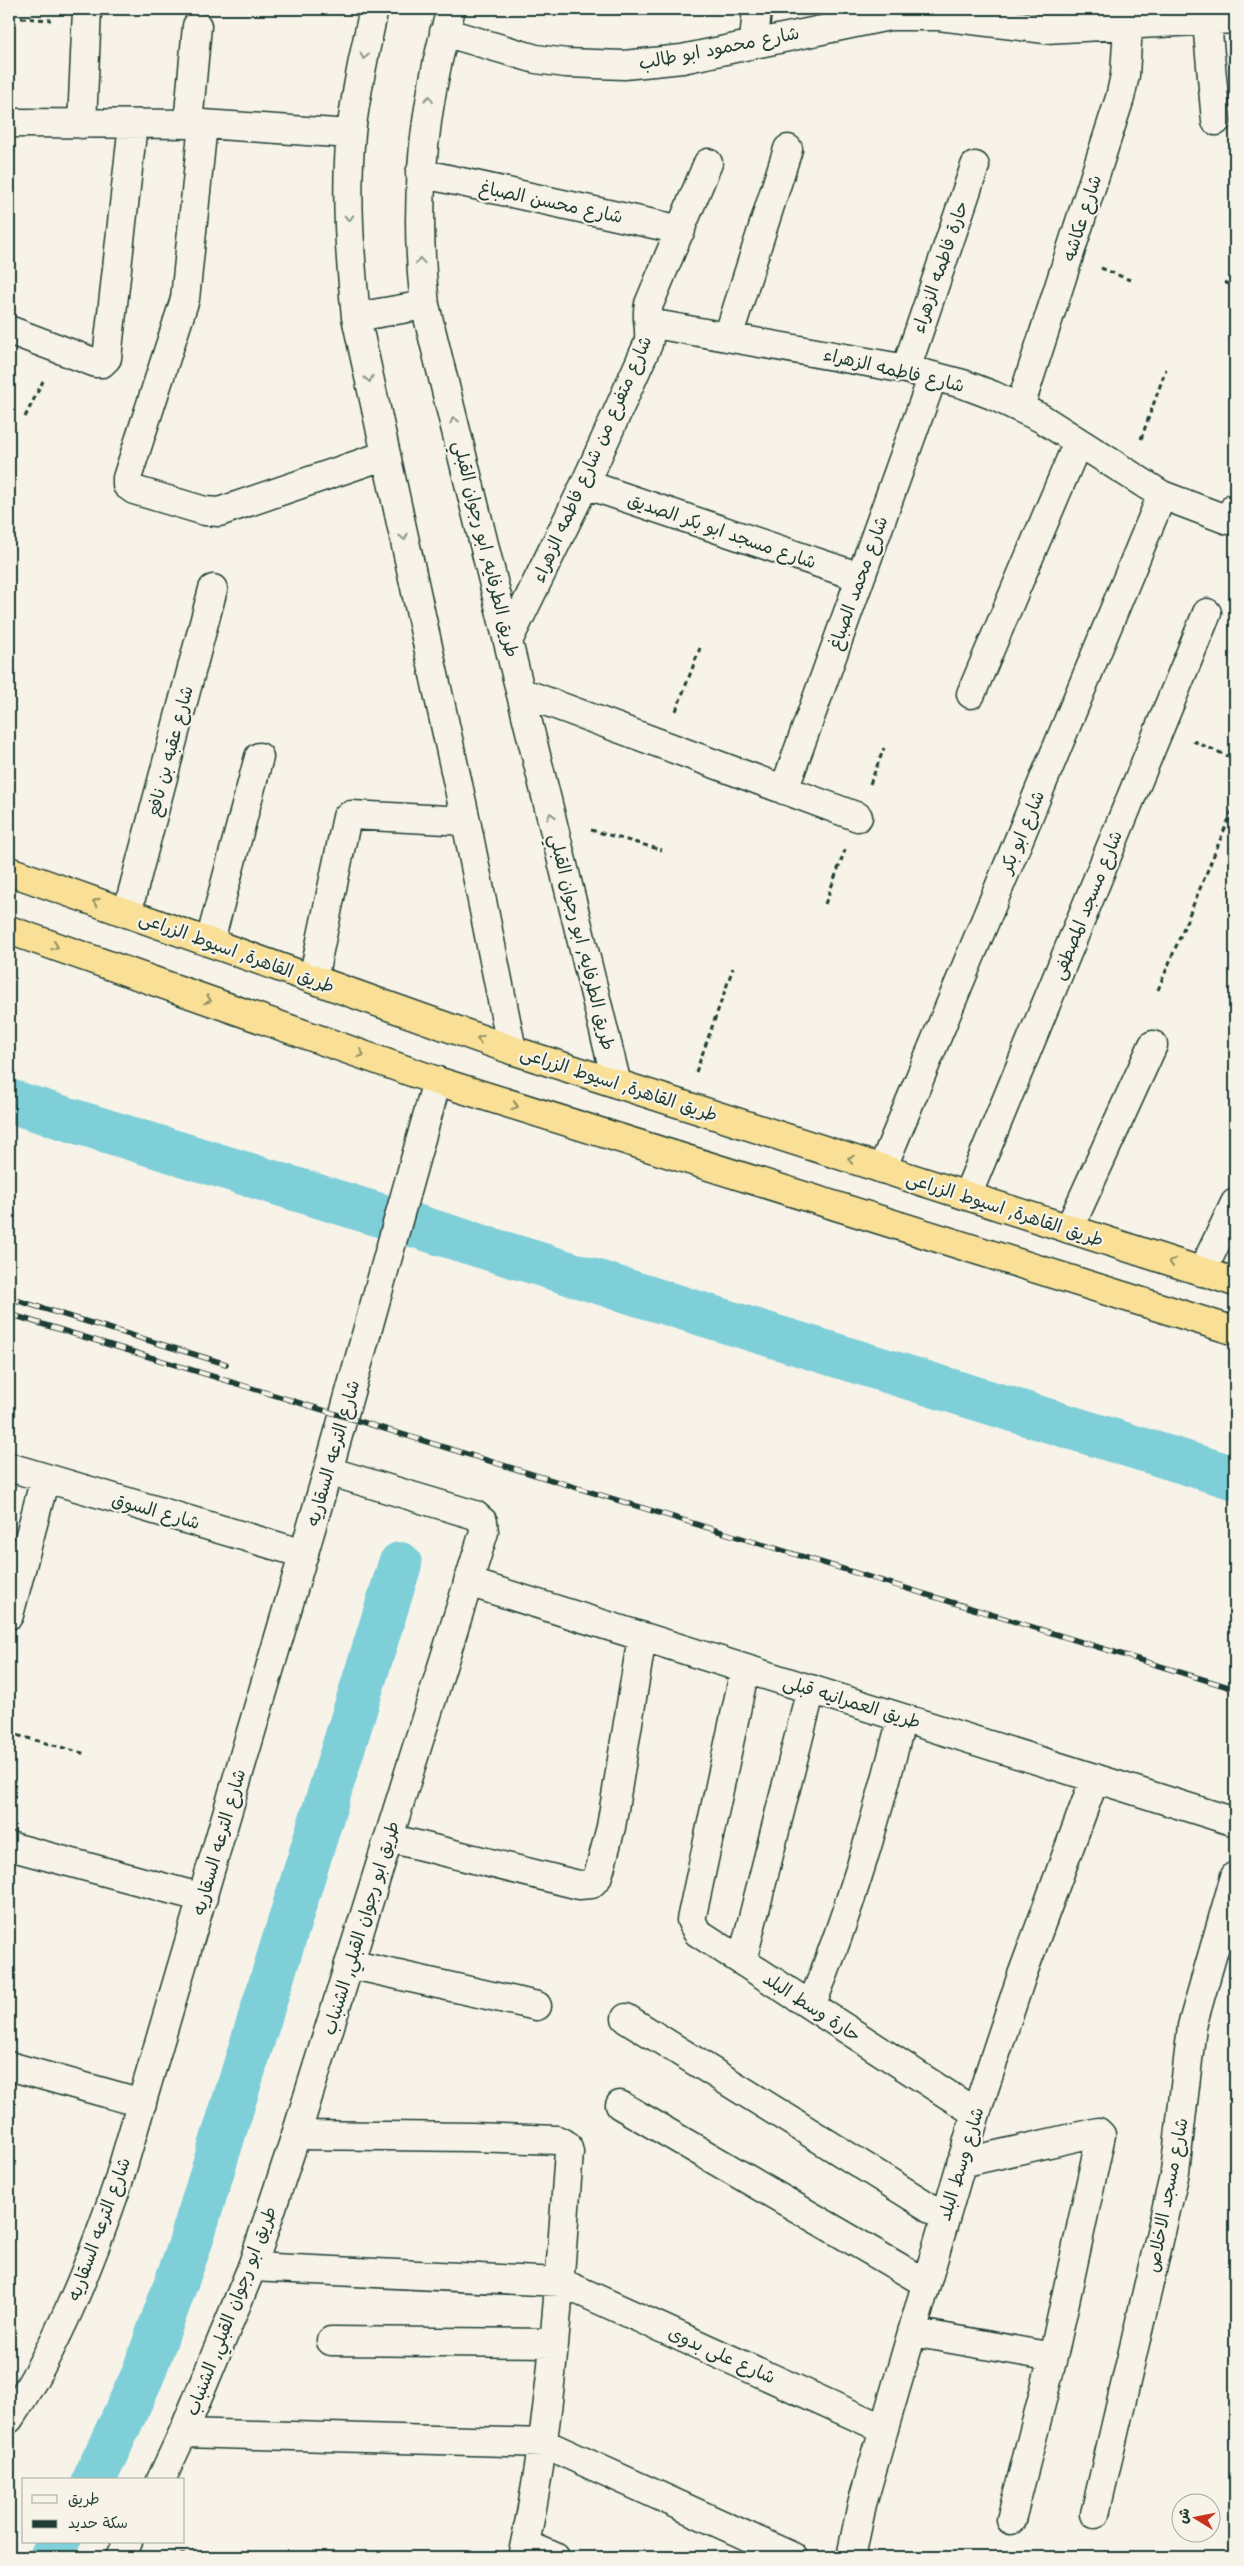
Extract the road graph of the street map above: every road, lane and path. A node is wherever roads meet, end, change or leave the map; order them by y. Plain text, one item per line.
1 (87, 9) edge
2 (374, 9) edge
3 (756, 9) edge
4 (1235, 19) edge
5 (447, 20) edge
6 (1207, 22) junction
7 (197, 26) dead end
8 (1128, 26) junction
9 (754, 42) junction
10 (1216, 121) dead end
11 (9, 124) edge
12 (82, 124) junction
13 (132, 124) junction
14 (195, 124) junction
15 (351, 134) junction
16 (788, 149) dead end
17 (708, 163) dead end
18 (975, 166) dead end
19 (420, 173) junction
20 (681, 230) junction
21 (1224, 282) dead end
22 (1235, 287) edge
23 (425, 305) junction
24 (356, 317) junction
25 (649, 323) junction
26 (9, 330) edge
27 (728, 337) junction
28 (906, 369) junction
29 (1166, 369) dead end
30 (934, 376) junction
31 (1020, 407) junction
32 (1078, 442) junction
33 (386, 455) junction
34 (1129, 475) junction
35 (585, 484) junction
36 (1162, 495) junction
37 (1232, 513) edge
38 (860, 577) junction
39 (213, 589) dead end
40 (1207, 614) dead end
41 (508, 641) junction
42 (700, 648) dead end
43 (521, 692) junction
44 (971, 694) dead end
45 (1161, 726) junction
46 (663, 745) junction
47 (259, 757) dead end
48 (1235, 759) edge
49 (784, 790) junction
50 (1235, 804) edge
51 (858, 817) dead end
52 (552, 820) junction
53 (466, 821) junction
54 (662, 850) dead end
55 (9, 871) edge
56 (127, 913) junction
57 (9, 930) edge
58 (210, 941) junction
59 (733, 968) dead end
60 (312, 980) junction
61 (1158, 990) dead end
62 (1153, 1045) dead end
63 (512, 1050) junction
64 (437, 1081) junction
65 (617, 1084) junction
66 (685, 1105) junction
67 (882, 1169) junction
68 (967, 1196) junction
69 (1235, 1203) edge
70 (1068, 1229) junction
71 (1202, 1272) junction
72 (1235, 1282) edge
73 (1235, 1331) edge
74 (9, 1467) edge
75 (328, 1471) junction
76 (44, 1478) junction
77 (304, 1554) junction
78 (468, 1582) junction
79 (9, 1615) edge
80 (642, 1637) junction
81 (745, 1669) junction
82 (811, 1689) junction
83 (902, 1718) junction
84 (9, 1734) edge
85 (86, 1754) dead end
86 (1095, 1778) junction
87 (1235, 1822) edge
88 (389, 1838) junction
89 (9, 1846) edge
90 (1235, 1876) edge
91 (203, 1898) junction
92 (742, 1961) junction
93 (349, 1964) junction
94 (537, 2006) dead end
95 (811, 2006) junction
96 (626, 2018) dead end
97 (9, 2066) edge
98 (142, 2103) junction
99 (620, 2105) dead end
100 (976, 2113) junction
101 (296, 2135) junction
102 (961, 2163) junction
103 (945, 2217) junction
104 (252, 2267) junction
105 (560, 2282) junction
106 (926, 2283) junction
107 (912, 2332) junction
108 (332, 2341) dead end
109 (554, 2344) junction
110 (1053, 2357) junction
111 (9, 2419) edge
112 (884, 2428) junction
113 (183, 2433) junction
114 (543, 2443) junction
115 (162, 2478) edge
116 (1095, 2514) dead end
117 (1011, 2520) dead end
118 (123, 2551) edge
119 (523, 2551) edge
120 (452, 2555) dead end
121 (555, 2557) edge
122 (793, 2557) edge
123 (851, 2557) edge

1 - 12 street
2 -> 15 street
3 - 9 street
4 - 6 street, شارع محمود ابو طالب
5 - 9 street, شارع محمود ابو طالب
19 -> 5 street, طريق الطرفايه, ابو رجوان القبلي
6 - 8 street, شارع محمود ابو طالب
6 - 10 street
7 - 14 street
8 - 9 street, شارع محمود ابو طالب
8 - 31 street, شارع عكاشه
11 - 12 street
12 - 13 street
13 - 14 street
13 - 26 street
14 - 15 street
14 - 33 street
15 -> 24 street
16 - 27 street
17 - 20 street, شارع متفرع من شارع فاطمه الزهراء
18 - 28 street, حارة فاطمه الزهراء
19 - 20 street, شارع محسن الصباغ
23 -> 19 street, طريق الطرفايه, ابو رجوان القبلي
20 - 25 street, شارع متفرع من شارع فاطمه الزهراء
21 - 22 path
23 - 24 street
41 -> 23 street, طريق الطرفايه, ابو رجوان القبلي
24 -> 33 street
25 - 27 street, شارع فاطمه الزهراء
25 - 35 street, شارع متفرع من شارع فاطمه الزهراء
27 - 28 street, شارع فاطمه الزهراء
28 - 30 street, شارع فاطمه الزهراء
29 - 34 path
30 - 31 street, شارع فاطمه الزهراء
30 - 38 street, شارع محمد الصباغ
31 - 32 street, شارع فاطمه الزهراء
32 - 34 street, شارع فاطمه الزهراء
32 - 44 street
33 -> 53 street
34 - 36 street, شارع فاطمه الزهراء
35 - 38 street, شارع مسجد ابو بكر الصديق
35 - 41 street, شارع متفرع من شارع فاطمه الزهراء
36 - 37 street, شارع فاطمه الزهراء
36 - 67 street, شارع ابو بكر
38 - 49 street, شارع محمد الصباغ
39 - 56 street, شارع عقبه بن نافع
40 - 45 street, شارع مسجد المصطفى
41 - 43 street, طريق الطرفايه, ابو رجوان القبلي
42 - 46 path
43 - 46 street
52 -> 43 street, طريق الطرفايه, ابو رجوان القبلي
45 - 48 path
45 - 68 street, شارع مسجد المصطفى
46 - 49 street
47 - 58 street
49 - 51 street
50 - 61 path
52 - 54 path
52 - 65 street, طريق الطرفايه, ابو رجوان القبلي
53 - 60 street
53 - 63 street
56 -> 55 highway, طريق القاهرة, اسيوط الزراعى
56 - 58 highway, طريق القاهرة, اسيوط الزراعى
57 -> 64 highway
58 - 60 highway, طريق القاهرة, اسيوط الزراعى
59 - 66 path
63 -> 60 highway, طريق القاهرة, اسيوط الزراعى
62 - 70 street
63 - 65 highway, طريق القاهرة, اسيوط الزراعى
64 -> 73 highway
64 - 75 street, شارع الترعه السقاريه
65 - 66 highway, طريق القاهرة, اسيوط الزراعى
67 -> 66 highway, طريق القاهرة, اسيوط الزراعى
67 - 68 highway, طريق القاهرة, اسيوط الزراعى
68 - 70 highway, طريق القاهرة, اسيوط الزراعى
69 - 71 street
71 -> 70 highway, طريق القاهرة, اسيوط الزراعى
71 - 72 highway, طريق القاهرة, اسيوط الزراعى
74 - 76 street, شارع السوق
75 - 77 street, شارع الترعه السقاريه
75 - 78 street, طريق ابو رجوان القبلي, الشنباب
76 - 77 street, شارع السوق
76 - 79 street
77 - 91 street, شارع الترعه السقاريه
78 - 80 street, طريق العمرانيه قبلى
78 - 88 street, طريق ابو رجوان القبلي, الشنباب
80 - 81 street, طريق العمرانيه قبلى
80 - 88 street
81 - 82 street, طريق العمرانيه قبلى
81 - 92 street, حارة وسط البلد
82 - 83 street, طريق العمرانيه قبلى
82 - 92 street
83 - 86 street, طريق العمرانيه قبلى
83 - 95 street
84 - 85 path
86 - 87 street, طريق العمرانيه قبلى
86 - 100 street, شارع وسط البلد
88 - 93 street, طريق ابو رجوان القبلي, الشنباب
89 - 91 street
90 - 116 street, شارع مسجد الاخلاص
91 - 98 street, شارع الترعه السقاريه
92 - 95 street, حارة وسط البلد
93 - 94 street
93 - 101 street, طريق ابو رجوان القبلي, الشنباب
95 - 100 street, حارة وسط البلد
96 - 103 street
97 - 98 street
98 - 111 street, شارع الترعه السقاريه
99 - 106 street
100 - 102 street, شارع وسط البلد
101 - 104 street, طريق ابو رجوان القبلي, الشنباب
101 - 105 street
102 - 103 street, شارع وسط البلد
102 - 110 street
103 - 106 street, شارع وسط البلد
104 - 105 street
104 - 113 street, طريق ابو رجوان القبلي, الشنباب
105 - 109 street
105 - 112 street, شارع على بدوى
106 - 107 street, شارع وسط البلد
107 - 110 street
107 - 112 street, شارع وسط البلد
108 - 109 street
109 - 114 street
110 - 117 street
112 - 123 street, شارع وسط البلد
113 - 114 street
113 - 115 street, طريق ابو رجوان القبلي, الشنباب
114 - 119 street
114 - 122 street
118 - 120 path
119 - 121 street

